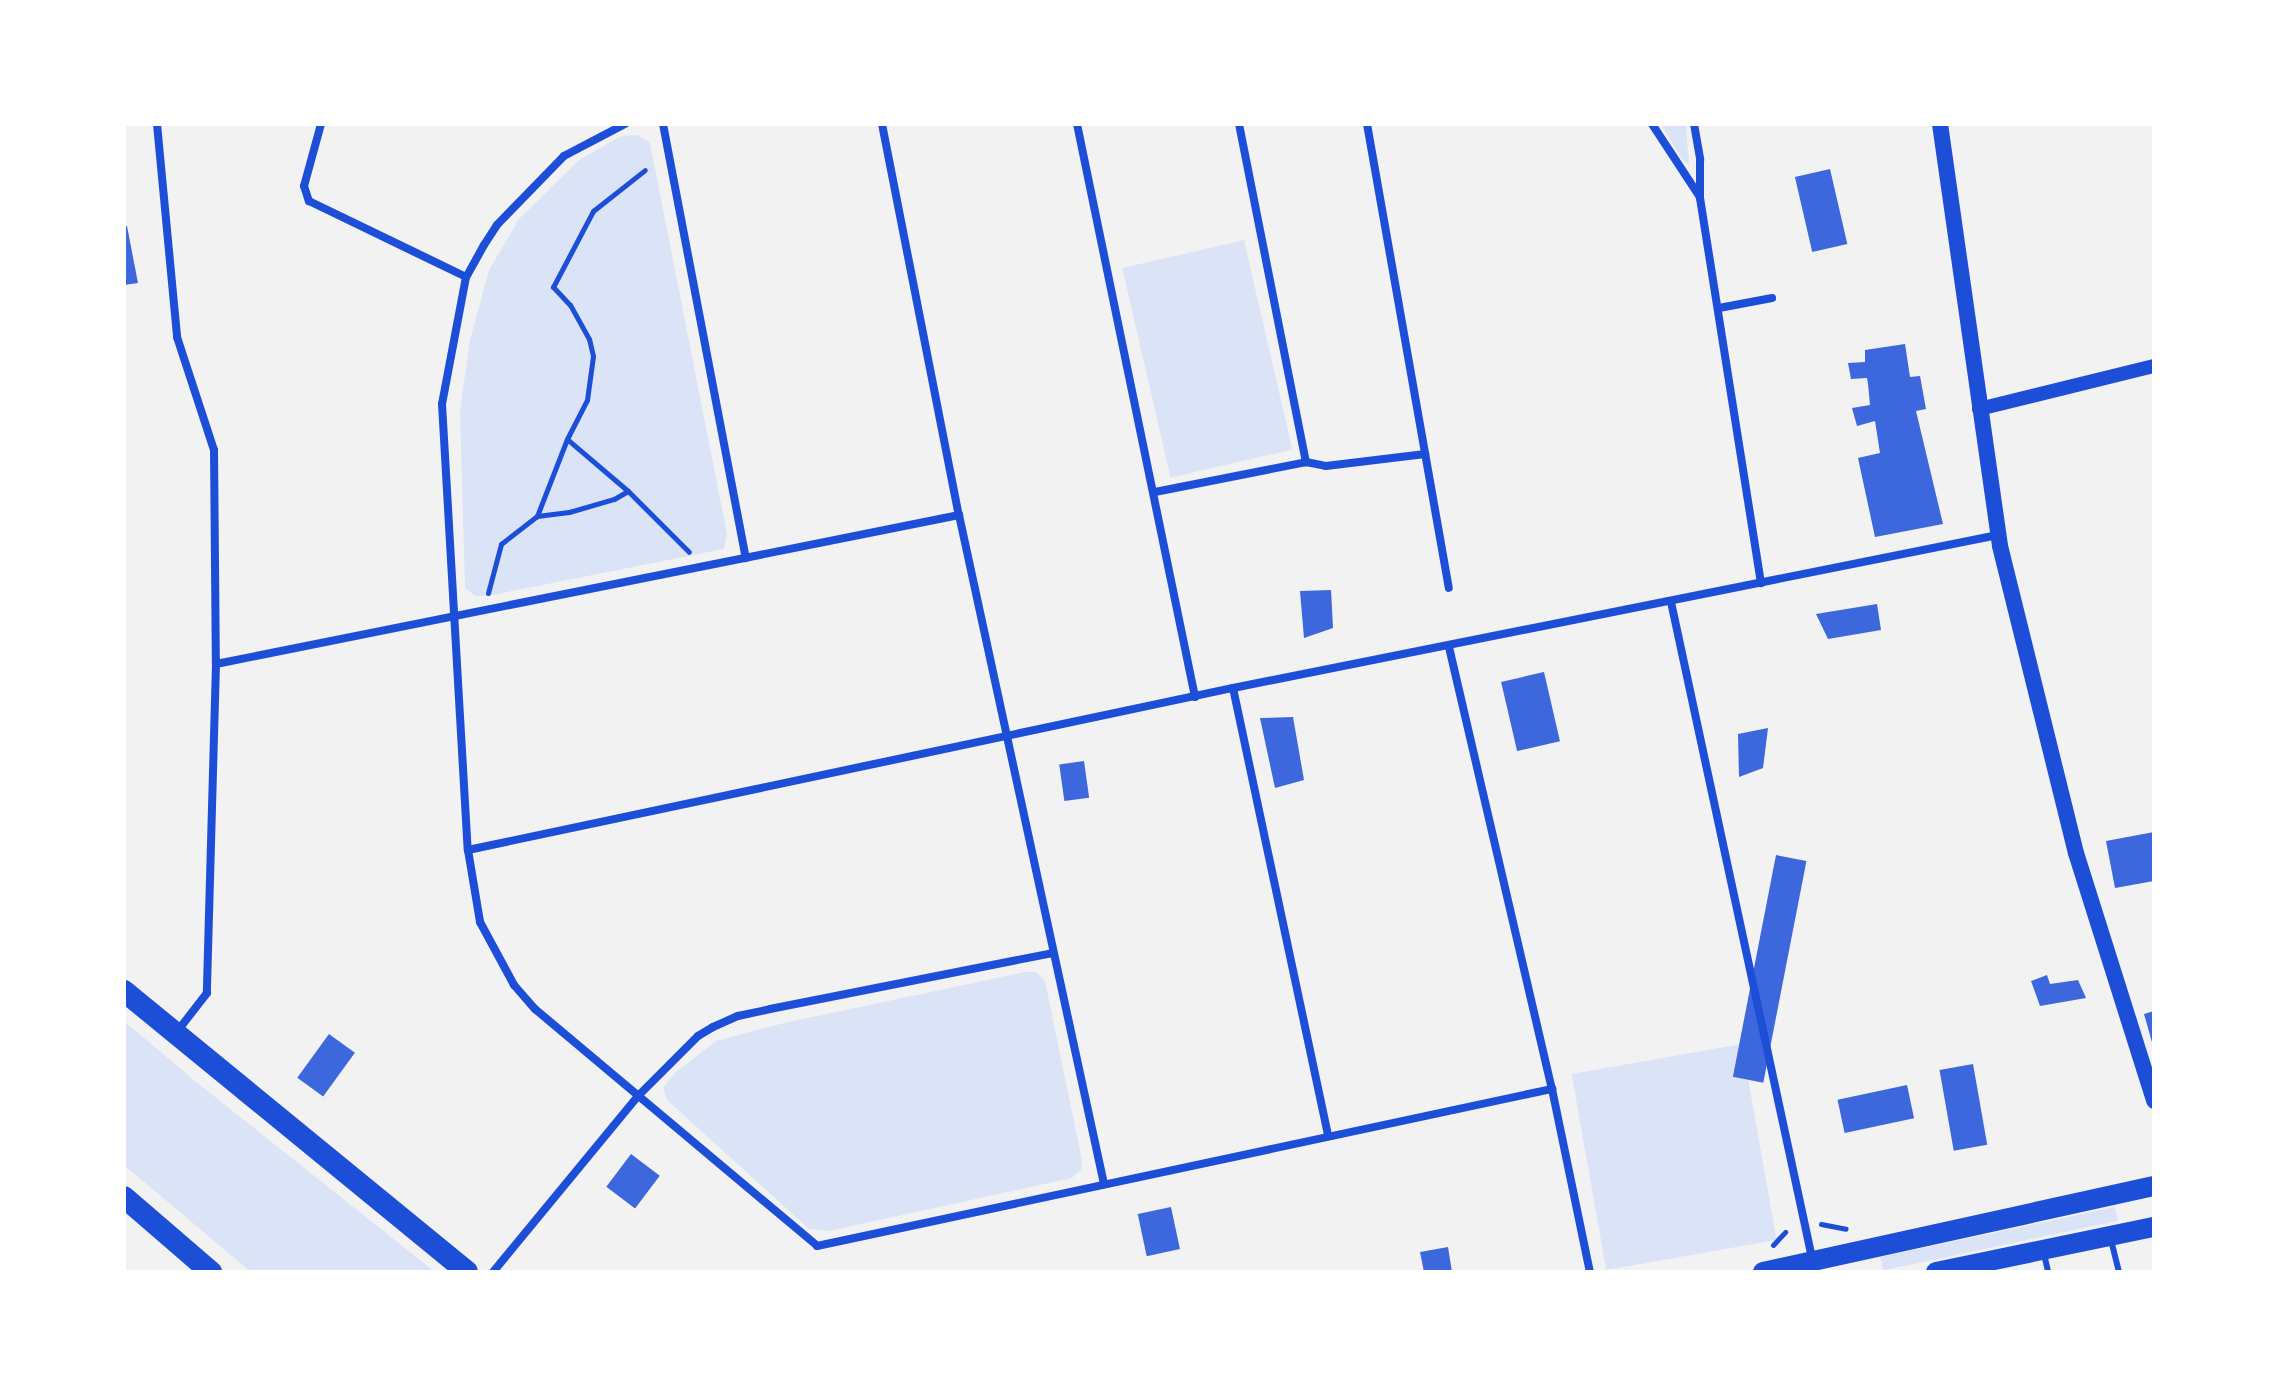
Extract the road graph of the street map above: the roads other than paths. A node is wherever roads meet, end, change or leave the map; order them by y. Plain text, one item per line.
1 (157, 124) edge
2 (321, 124) edge
3 (625, 124) edge
4 (663, 124) edge
5 (882, 124) edge
6 (1077, 124) edge
7 (1239, 124) edge
8 (1367, 124) edge
9 (1652, 124) edge
10 (1694, 124) edge
11 (1940, 124) edge
12 (1700, 198) junction
13 (466, 277) junction
14 (1772, 298) dead end
15 (1719, 308) junction
16 (2154, 366) edge
17 (1979, 409) junction
18 (1425, 454) junction
19 (1306, 462) junction
20 (1155, 492) junction
21 (959, 515) junction
22 (1999, 535) junction
23 (746, 558) junction
24 (1761, 583) junction
25 (1449, 588) dead end
26 (1671, 602) junction
27 (455, 617) junction
28 (1449, 647) junction
29 (216, 664) junction
30 (1233, 688) junction
31 (1195, 697) junction
32 (1007, 737) junction
33 (468, 850) junction
34 (1052, 953) junction
35 (124, 991) edge
36 (176, 1034) junction
37 (1552, 1089) junction
38 (638, 1096) junction
39 (2154, 1101) edge
40 (1328, 1134) junction
41 (1104, 1184) junction
42 (2154, 1186) edge
43 (124, 1197) edge
44 (2154, 1227) edge
45 (2110, 1237) junction
46 (2043, 1251) junction
47 (1814, 1267) edge
48 (211, 1272) edge
49 (467, 1272) edge
50 (493, 1272) edge
51 (1590, 1272) edge
52 (1763, 1272) edge
53 (1936, 1272) edge
54 (2048, 1272) edge
55 (2119, 1272) edge

1 - 29 street
2 - 13 street
3 - 13 street
4 - 23 street
5 - 21 street
6 - 20 street
7 - 19 street
8 - 18 street
9 - 12 street
10 - 12 street
11 - 17 main road
12 - 15 street
13 - 27 street
14 - 15 street
15 - 24 street
16 - 17 street
17 - 22 main road
18 - 19 street
18 - 25 street
19 - 20 street
20 - 31 street
21 - 23 street
21 - 32 street
22 - 24 street
22 - 39 main road
23 - 27 street
24 - 26 street
26 - 28 street
26 - 47 street
27 - 29 street
27 - 33 street
28 - 30 street
28 - 37 street
29 - 36 street
30 - 31 street
30 - 40 street
31 - 32 street
32 - 33 street
32 - 34 street
33 - 38 street
34 - 38 street
34 - 41 street
35 - 36 highway
36 - 49 highway
37 - 40 street
37 - 51 street
38 - 41 street
38 - 50 street
40 - 41 street
42 - 47 main road
43 - 48 highway
44 - 45 main road
45 - 46 main road
45 - 55 lane
46 - 53 main road
46 - 54 lane
47 - 52 main road

